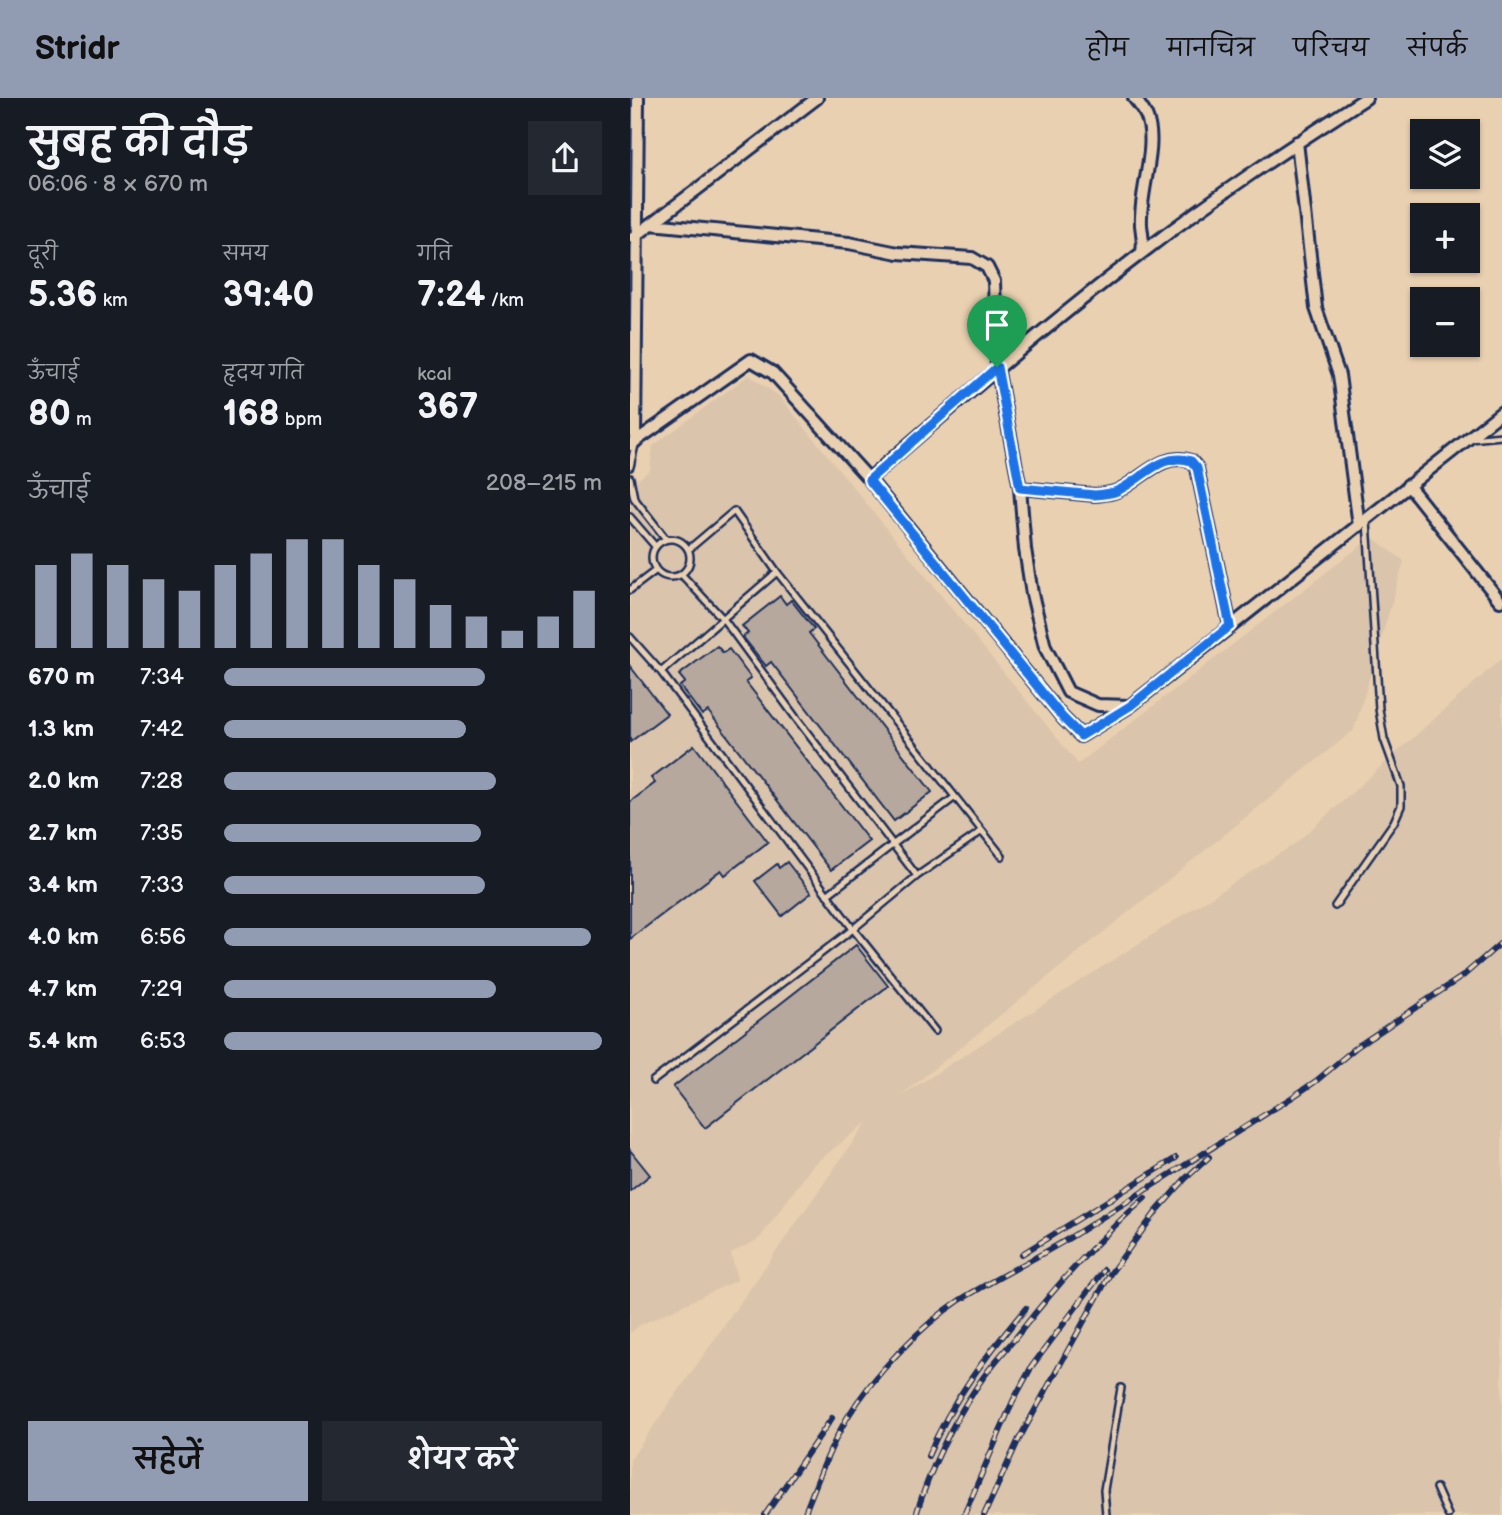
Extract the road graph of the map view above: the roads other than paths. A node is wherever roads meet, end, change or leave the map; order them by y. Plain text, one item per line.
1 (638, 98) edge
2 (817, 98) edge
3 (1134, 98) edge
4 (1366, 98) edge
5 (634, 117) edge
6 (1297, 142) junction
7 (651, 224) junction
8 (633, 237) edge
9 (1142, 252) junction
10 (997, 367) junction
11 (1502, 412) edge
12 (1502, 436) edge
13 (1464, 440) junction
14 (633, 444) edge
15 (630, 467) edge
16 (630, 478) edge
17 (869, 480) junction
18 (1408, 485) junction
19 (1020, 488) junction
20 (630, 517) edge
21 (1363, 522) junction
22 (666, 539) junction
23 (655, 546) junction
24 (689, 549) junction
25 (655, 571) junction
26 (777, 572) junction
27 (682, 575) junction
28 (630, 590) edge
29 (1500, 601) edge
30 (724, 620) junction
31 (1230, 626) junction
32 (630, 637) edge
33 (661, 672) junction
34 (1130, 706) junction
35 (955, 797) junction
36 (982, 831) junction
37 (892, 844) junction
38 (1002, 856) dead end
39 (917, 876) junction
40 (827, 895) junction
41 (1335, 906) dead end
42 (853, 929) junction
43 (935, 1031) dead end
44 (653, 1080) dead end
45 (1121, 1388) dead end
46 (1436, 1488) dead end
47 (1106, 1515) edge
48 (1448, 1515) edge

1 - 5 street
2 - 7 street
3 - 9 street
4 - 6 street
5 - 8 street
6 - 9 street
6 - 21 street
7 - 8 street
7 - 10 street
8 - 14 street
9 - 10 street
10 - 17 street
10 - 19 street
11 - 13 street
12 - 13 lane
13 - 18 street
14 - 15 lane
14 - 17 street
16 - 22 lane
17 - 34 street
18 - 21 street
18 - 29 street
19 - 31 street
19 - 34 street
20 - 23 lane
21 - 31 street
21 - 41 lane
22 - 23 lane
22 - 24 lane
23 - 25 lane
24 - 26 lane
24 - 27 lane
25 - 27 lane
25 - 28 lane
26 - 30 lane
26 - 35 lane
27 - 30 lane
30 - 33 lane
30 - 37 lane
31 - 34 street
32 - 33 lane
33 - 40 lane
35 - 36 lane
35 - 37 lane
36 - 38 lane
36 - 39 lane
37 - 39 lane
37 - 40 lane
39 - 42 lane
40 - 42 lane
42 - 43 lane
42 - 44 lane
45 - 47 lane
46 - 48 lane

